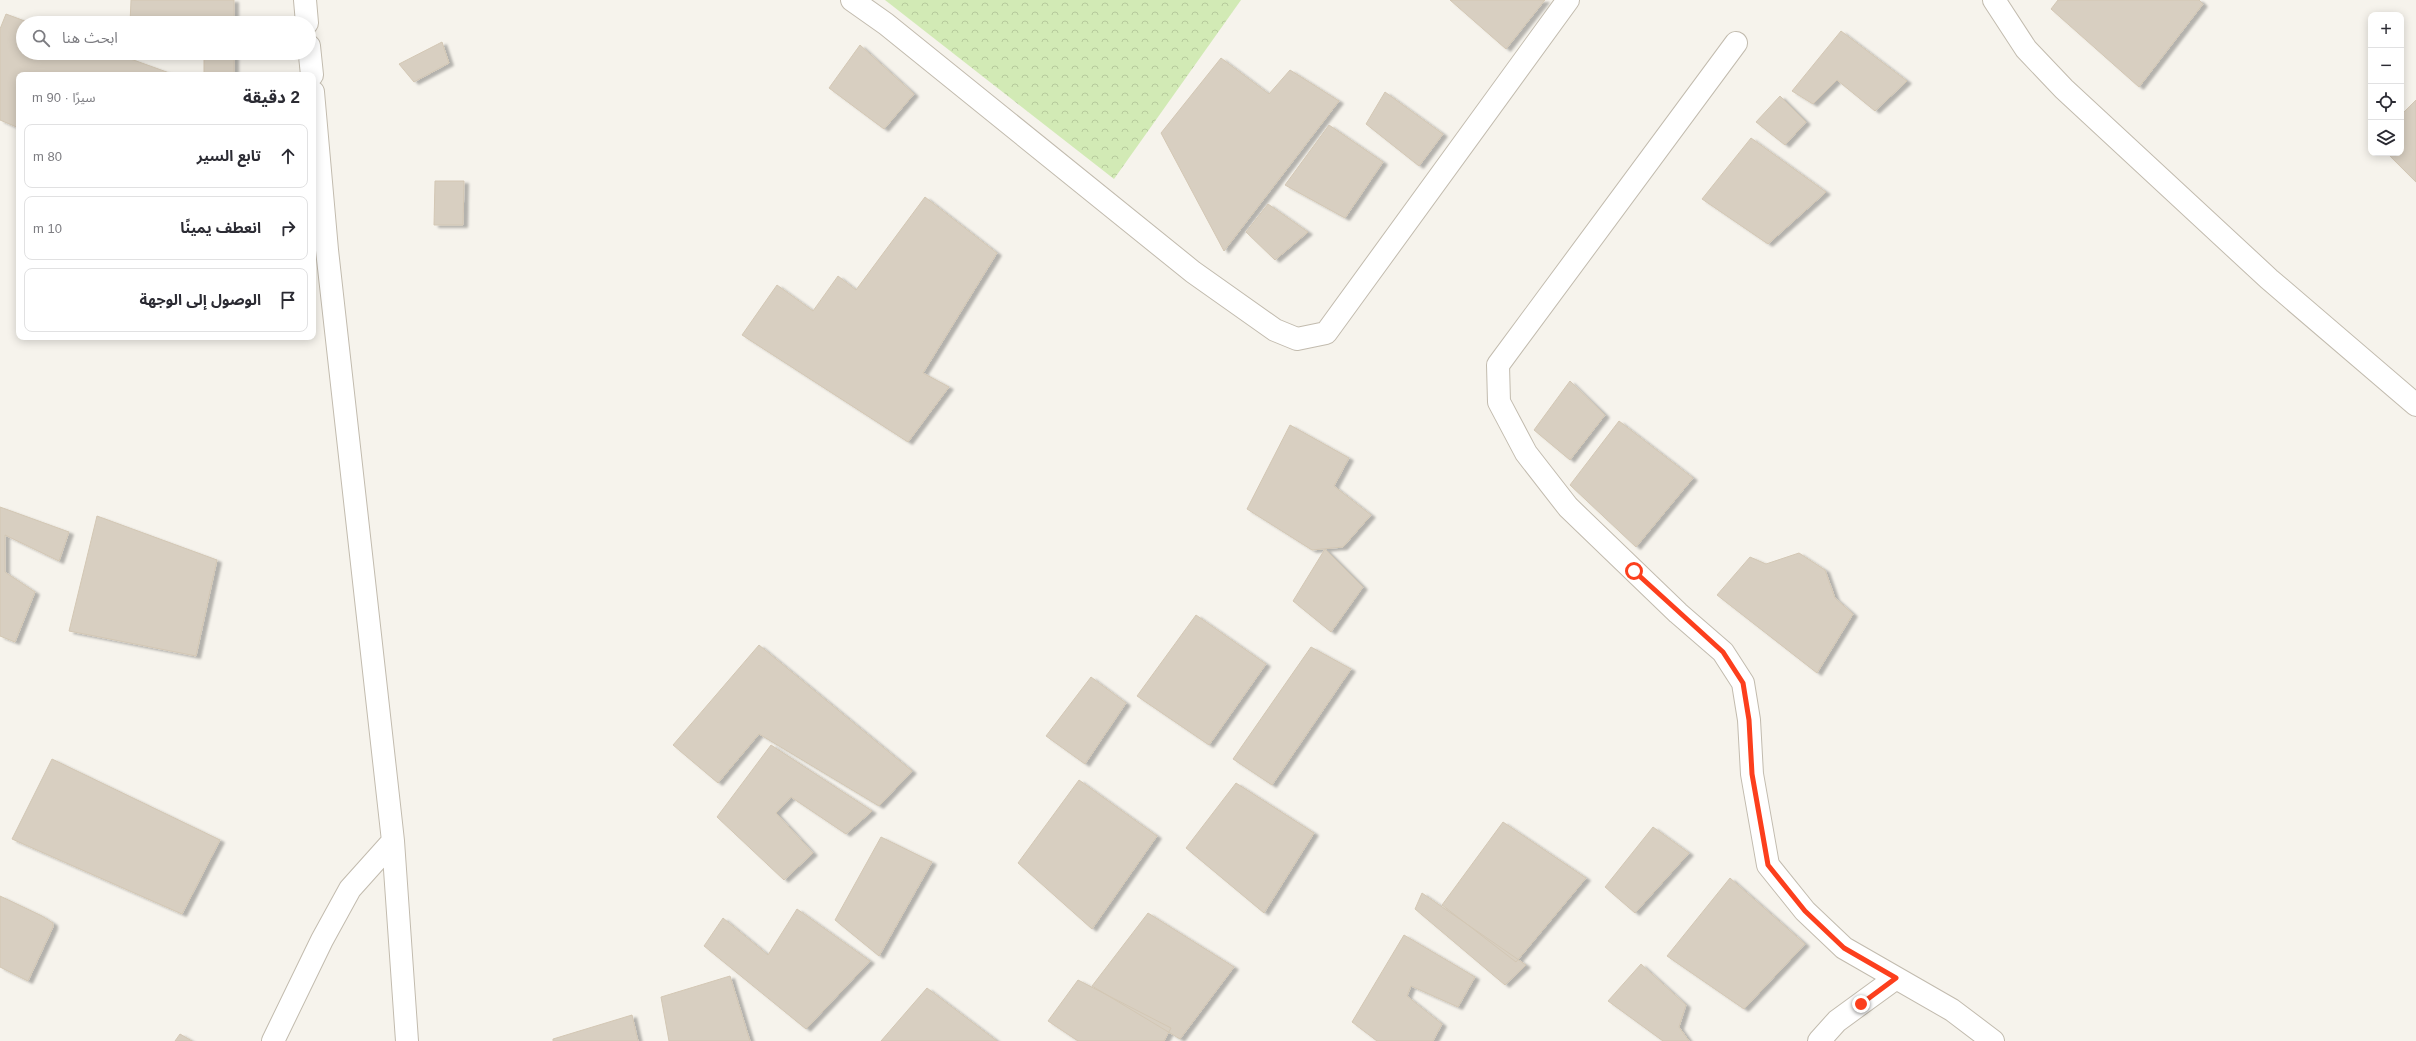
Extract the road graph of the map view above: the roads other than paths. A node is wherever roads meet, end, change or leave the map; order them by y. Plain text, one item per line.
1 (305, 0) edge
2 (852, 0) edge
3 (1568, 0) edge
4 (1994, 0) edge
5 (306, 16) edge
6 (1736, 43) dead end
7 (310, 60) edge
8 (312, 72) edge
9 (316, 126) edge
10 (2416, 405) edge
11 (393, 841) junction
12 (1896, 978) junction
13 (273, 1041) edge
14 (407, 1041) edge
15 (1819, 1041) edge
16 (1993, 1041) edge

1 - 5 street
2 - 3 street
4 - 10 street
6 - 12 street
7 - 8 street
9 - 11 street
11 - 13 street
11 - 14 street
12 - 15 street
12 - 16 street

